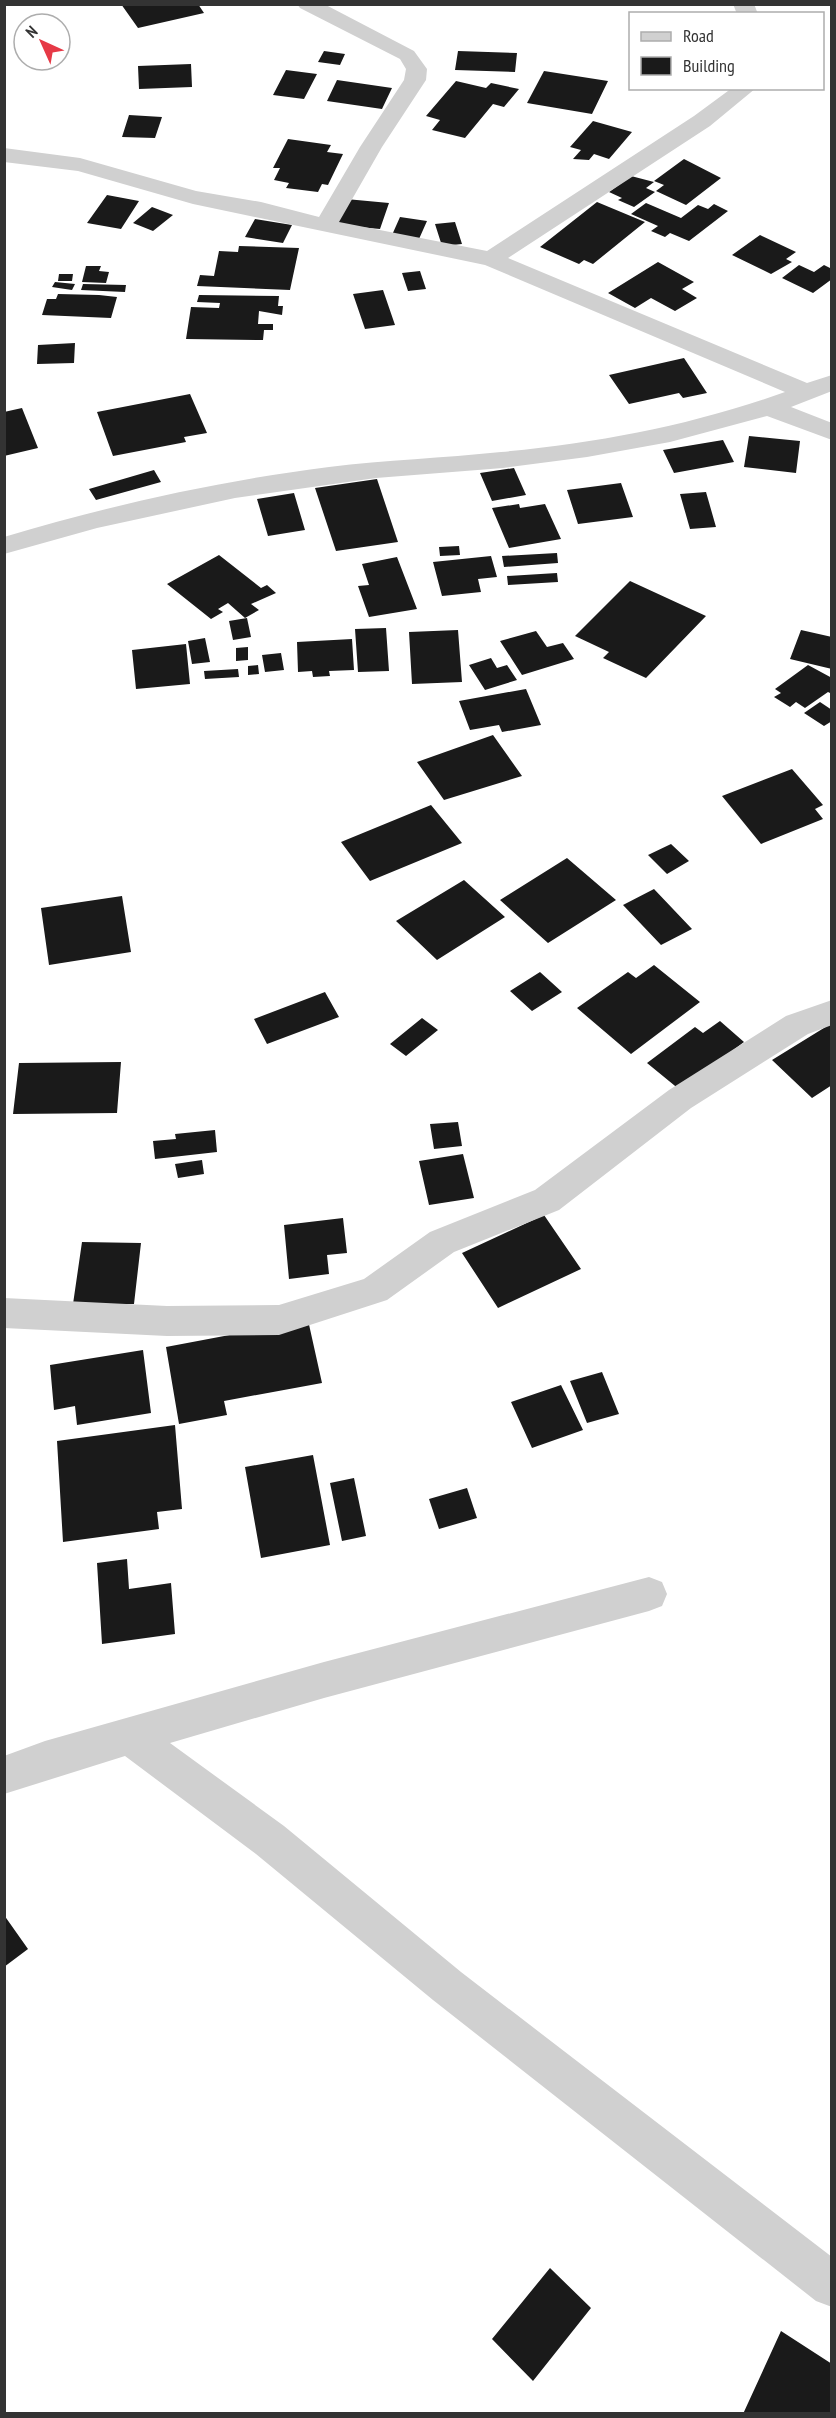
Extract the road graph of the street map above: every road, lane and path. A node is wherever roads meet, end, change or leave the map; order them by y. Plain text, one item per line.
1 (307, 4) edge
2 (743, 90) edge
3 (4, 155) edge
4 (325, 226) junction
5 (491, 259) junction
6 (831, 382) edge
7 (808, 393) junction
8 (770, 408) junction
9 (831, 432) edge
10 (4, 546) edge
11 (831, 1012) edge
12 (4, 1313) edge
13 (649, 1594) dead end
14 (130, 1736) junction
15 (4, 1775) edge
16 (831, 2284) edge

1 - 4 street
2 - 5 street
3 - 4 street
4 - 5 street
5 - 7 street
6 - 7 street
7 - 8 street
8 - 9 street
8 - 10 street
11 - 12 street
13 - 14 street
14 - 15 street
14 - 16 street

